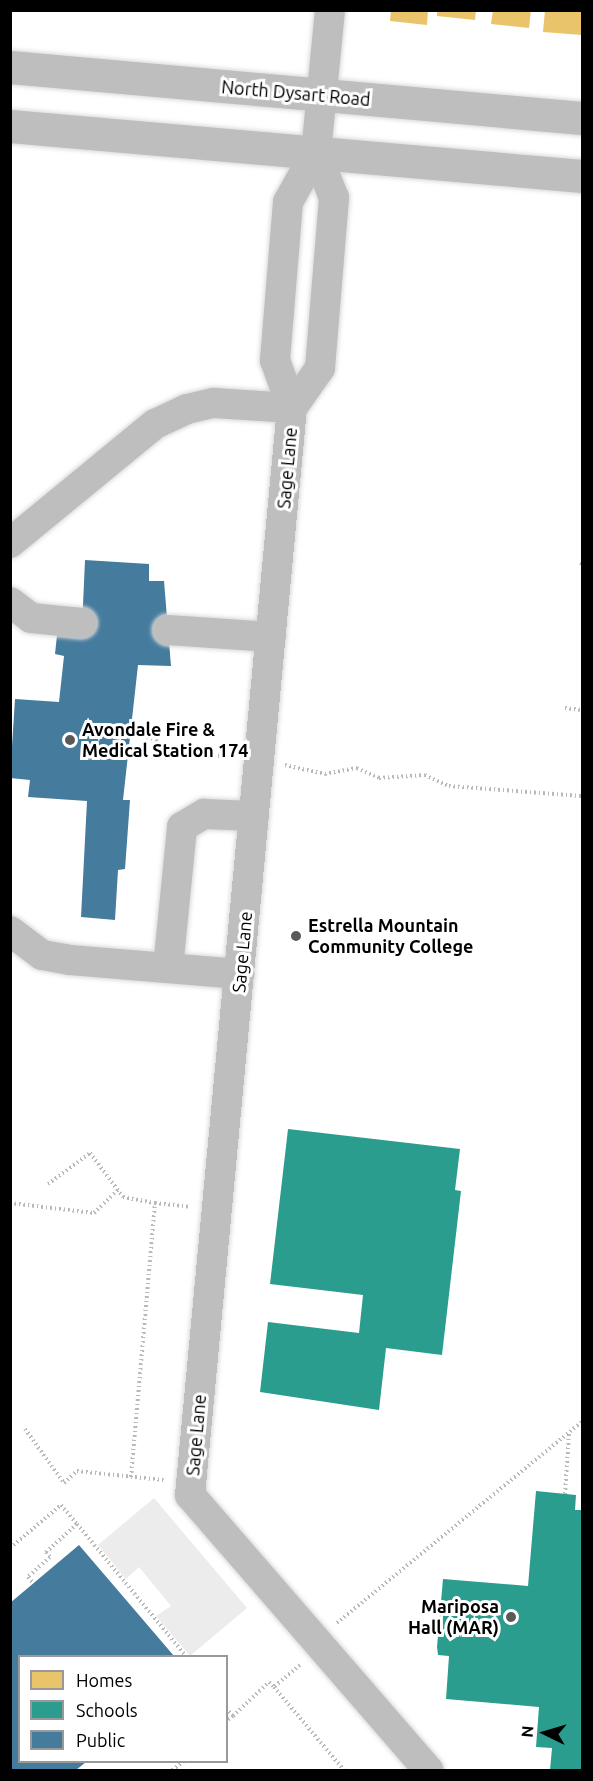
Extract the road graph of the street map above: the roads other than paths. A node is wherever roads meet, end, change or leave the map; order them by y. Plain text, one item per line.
1 (330, 10) edge
2 (10, 67) edge
3 (321, 95) junction
4 (582, 118) edge
5 (10, 126) edge
6 (316, 152) junction
7 (582, 176) edge
8 (292, 408) junction
9 (10, 543) edge
10 (10, 602) edge
11 (82, 623) dead end
12 (168, 630) dead end
13 (271, 637) junction
14 (254, 816) junction
15 (10, 932) edge
16 (168, 968) junction
17 (239, 974) junction
18 (428, 1770) edge

1 - 3 street, Sage Lane
2 - 3 main road, North Dysart Road
3 - 4 main road, North Dysart Road
3 - 6 street, Sage Lane
5 - 6 main road
6 - 7 main road
6 - 8 street, Sage Lane
6 - 8 street, Sage Lane
8 - 9 street
8 - 13 street, Sage Lane
10 - 11 street
12 - 13 street
13 - 14 street, Sage Lane
14 - 16 street
14 - 17 street, Sage Lane
15 - 16 street
16 - 17 street
17 - 18 street, Sage Lane

